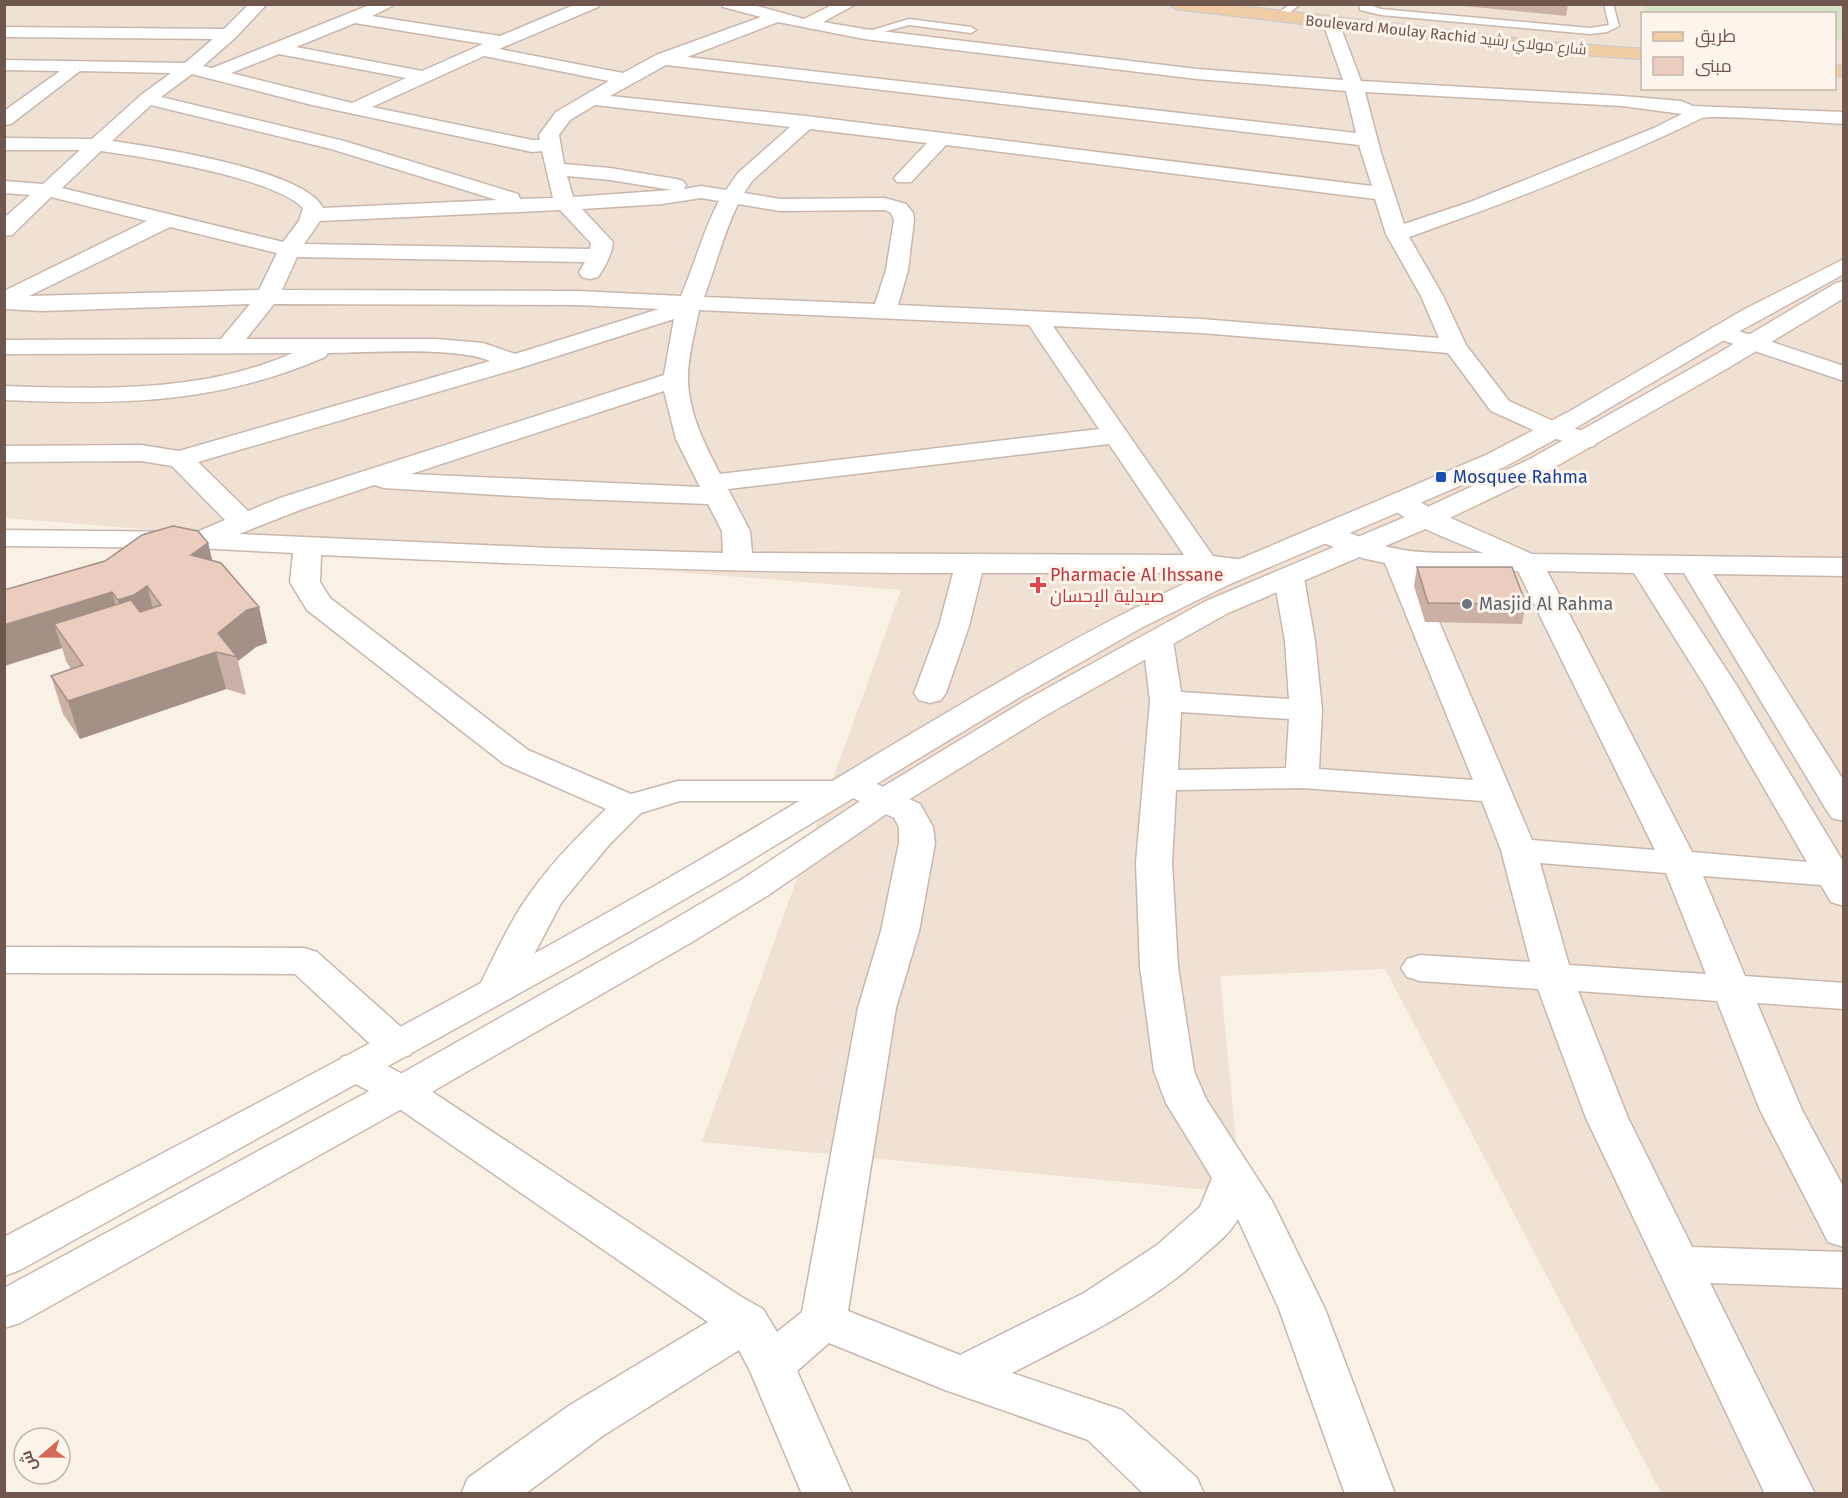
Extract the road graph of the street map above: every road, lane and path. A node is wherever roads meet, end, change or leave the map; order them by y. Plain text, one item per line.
1 (259, 4) edge
2 (379, 4) edge
3 (592, 4) edge
4 (729, 4) edge
5 (848, 4) edge
6 (1177, 4) edge
7 (1239, 4) edge
8 (1608, 4) edge
9 (387, 5) edge
10 (1223, 7) edge
11 (544, 8) dead end
12 (1288, 10) edge
13 (1362, 10) edge
14 (573, 12) junction
15 (776, 17) junction
16 (354, 18) junction
17 (1331, 23) junction
18 (806, 24) junction
19 (971, 30) dead end
20 (4, 32) edge
21 (229, 34) junction
22 (864, 34) junction
23 (503, 42) junction
24 (1631, 44) edge
25 (978, 47) junction
26 (277, 48) junction
27 (840, 50) dead end
28 (483, 51) junction
29 (662, 59) junction
30 (962, 61) dead end
31 (1079, 61) junction
32 (824, 63) dead end
33 (4, 65) edge
34 (77, 65) junction
35 (190, 68) junction
36 (759, 72) junction
37 (213, 74) junction
38 (947, 75) dead end
39 (808, 76) junction
40 (425, 77) junction
41 (625, 79) junction
42 (744, 84) dead end
43 (1354, 86) junction
44 (1188, 87) junction
45 (932, 90) junction
46 (728, 97) dead end
47 (147, 99) junction
48 (591, 99) junction
49 (1039, 103) junction
50 (916, 105) dead end
51 (355, 108) junction
52 (709, 111) junction
53 (1690, 111) junction
54 (1025, 117) dead end
55 (1844, 117) edge
56 (1167, 118) junction
57 (4, 120) edge
58 (413, 120) junction
59 (806, 123) junction
60 (1011, 132) dead end
61 (941, 139) junction
62 (1367, 140) junction
63 (4, 144) edge
64 (337, 144) junction
65 (96, 145) junction
66 (551, 145) junction
67 (997, 146) junction
68 (1129, 164) junction
69 (556, 169) junction
70 (904, 178) dead end
71 (4, 187) edge
72 (46, 190) junction
73 (701, 192) junction
74 (1384, 193) junction
75 (662, 198) junction
76 (565, 203) junction
77 (533, 205) junction
78 (727, 205) junction
79 (312, 215) junction
80 (167, 220) junction
81 (4, 230) edge
82 (1397, 234) junction
83 (289, 250) junction
84 (600, 256) junction
85 (1844, 265) edge
86 (1844, 288) edge
87 (267, 297) junction
88 (578, 298) junction
89 (4, 302) edge
90 (42, 304) junction
91 (689, 305) junction
92 (885, 311) junction
93 (1035, 317) junction
94 (1736, 337) junction
95 (4, 345) edge
96 (228, 346) junction
97 (1455, 346) junction
98 (328, 347) junction
99 (514, 362) junction
100 (1844, 374) edge
101 (675, 379) junction
102 (4, 393) edge
103 (1553, 430) junction
104 (1115, 435) junction
105 (1585, 440) junction
106 (4, 454) edge
107 (180, 459) junction
108 (366, 479) junction
109 (715, 489) junction
110 (1414, 511) junction
111 (243, 522) junction
112 (1326, 534) junction
113 (4, 538) edge
114 (196, 540) junction
115 (308, 544) junction
116 (1358, 548) junction
117 (1398, 559) junction
118 (738, 561) junction
119 (1528, 563) junction
120 (970, 564) junction
121 (1204, 564) junction
122 (1693, 565) junction
123 (1644, 566) junction
124 (1242, 567) junction
125 (1844, 567) edge
126 (1289, 578) junction
127 (1158, 641) junction
128 (930, 693) dead end
129 (1166, 701) junction
130 (1306, 710) junction
131 (1829, 758) edge
132 (1302, 778) junction
133 (1160, 780) junction
134 (859, 792) junction
135 (1496, 792) junction
136 (629, 806) junction
137 (1844, 811) edge
138 (1519, 850) junction
139 (1678, 862) junction
140 (1838, 884) edge
141 (4, 960) edge
142 (1420, 968) dead end
143 (1553, 977) junction
144 (1732, 987) junction
145 (497, 989) junction
146 (1844, 996) edge
147 (396, 1045) junction
148 (356, 1067) junction
149 (402, 1091) junction
150 (1234, 1177) junction
151 (1844, 1230) edge
152 (4, 1258) edge
153 (1677, 1264) junction
154 (1844, 1270) edge
155 (4, 1310) edge
156 (823, 1321) junction
157 (747, 1322) junction
158 (771, 1365) junction
159 (962, 1376) junction
160 (486, 1494) edge
161 (827, 1494) edge
162 (1179, 1494) edge
163 (1370, 1494) edge
164 (1790, 1494) edge

1 - 21 street
2 - 9 street
3 - 14 street
4 - 15 street
5 - 18 street
6 - 10 main road, Boulevard Moulay Rachid شارع مولاي رشيد
7 - 12 main road, Boulevard Moulay Rachid شارع مولاي رشيد
8 - 24 lane
9 - 16 street
10 - 12 main road, Boulevard Moulay Rachid شارع مولاي رشيد
11 - 14 street
12 - 13 main road, Boulevard Moulay Rachid شارع مولاي رشيد
12 - 17 main road, Boulevard Moulay Rachid شارع مولاي رشيد
13 - 24 main road, Boulevard Moulay Rachid شارع مولاي رشيد
14 - 23 street
15 - 18 street
15 - 29 street
16 - 23 street
16 - 26 street
17 - 24 main road, Boulevard Moulay Rachid شارع مولاي رشيد
17 - 43 street
18 - 22 street
19 - 22 lane
20 - 21 street
21 - 35 street
22 - 25 street
22 - 27 street
23 - 28 street
25 - 30 street
25 - 31 street
26 - 37 street
26 - 40 street
28 - 40 street
28 - 41 street
29 - 36 street
29 - 41 street
31 - 44 street
31 - 49 street
32 - 39 street
33 - 34 street
34 - 35 street
34 - 57 street
35 - 37 street
35 - 47 street
36 - 39 street
36 - 42 street
37 - 51 street
38 - 45 street
39 - 45 street
40 - 51 street
41 - 48 street
43 - 44 street
43 - 53 street
43 - 62 street
44 - 56 street
45 - 49 street
45 - 50 street
46 - 52 street
47 - 64 street
47 - 65 street
48 - 52 street
48 - 66 street
49 - 54 street
49 - 56 street
51 - 58 street
52 - 59 street
53 - 55 street
53 - 82 street
56 - 62 street
56 - 68 street
58 - 64 street
58 - 66 street
59 - 61 street
59 - 78 street
60 - 67 street
61 - 67 street
61 - 70 street
62 - 74 street
63 - 65 street
64 - 77 street
65 - 72 street
65 - 79 street
66 - 69 street
67 - 68 street
68 - 74 street
69 - 73 street
69 - 76 street
71 - 72 street
72 - 80 street
72 - 81 street
73 - 75 street
73 - 78 street
74 - 82 street
75 - 76 street
75 - 78 street
76 - 77 street
76 - 84 street
77 - 79 street
78 - 91 street
78 - 92 street
79 - 83 street
80 - 83 street
80 - 89 street
82 - 97 street
83 - 84 street
83 - 87 street
84 - 88 street
85 - 94 street
86 - 94 street
87 - 88 street
87 - 90 street
87 - 96 street
88 - 91 street
89 - 90 street
90 - 95 street
91 - 92 street
91 - 99 street
91 - 101 street
92 - 93 street
93 - 97 street
93 - 104 street
94 - 100 street
94 - 103 street
94 - 105 street
95 - 96 street
96 - 98 street
97 - 103 street
98 - 99 street
98 - 102 street
99 - 107 street
101 - 108 street
101 - 109 street
103 - 105 street
103 - 110 street
104 - 109 street
104 - 121 street
105 - 110 street
106 - 107 street
107 - 111 street
108 - 109 street
108 - 111 street
109 - 118 street
110 - 112 street
110 - 116 street
110 - 119 street
111 - 114 street
112 - 116 street
112 - 124 street
113 - 114 street
114 - 115 street
115 - 118 street
115 - 136 street
116 - 117 street
116 - 126 street
117 - 119 street
117 - 135 street
118 - 120 street
119 - 123 street
119 - 139 street
120 - 121 street
120 - 128 street
121 - 124 street
122 - 123 street
122 - 125 street
122 - 131 street
123 - 140 street
124 - 134 street
126 - 127 street
126 - 130 street
127 - 129 street
127 - 134 street
129 - 130 street
129 - 133 street
130 - 132 street
131 - 137 street
132 - 133 street
132 - 135 street
133 - 150 street
134 - 136 street
134 - 145 street
134 - 149 street
134 - 156 street
135 - 138 street
136 - 145 street
138 - 139 street
138 - 143 street
139 - 140 street
139 - 144 street
141 - 147 street
142 - 143 street
143 - 144 street
143 - 153 street
144 - 146 street
144 - 151 street
145 - 147 street
147 - 148 street
148 - 149 street
148 - 152 street
149 - 155 street
149 - 157 street
150 - 159 street
150 - 163 street
153 - 154 street
153 - 164 street
156 - 158 street
156 - 159 street
157 - 158 street
157 - 160 street
158 - 161 street
159 - 162 street

